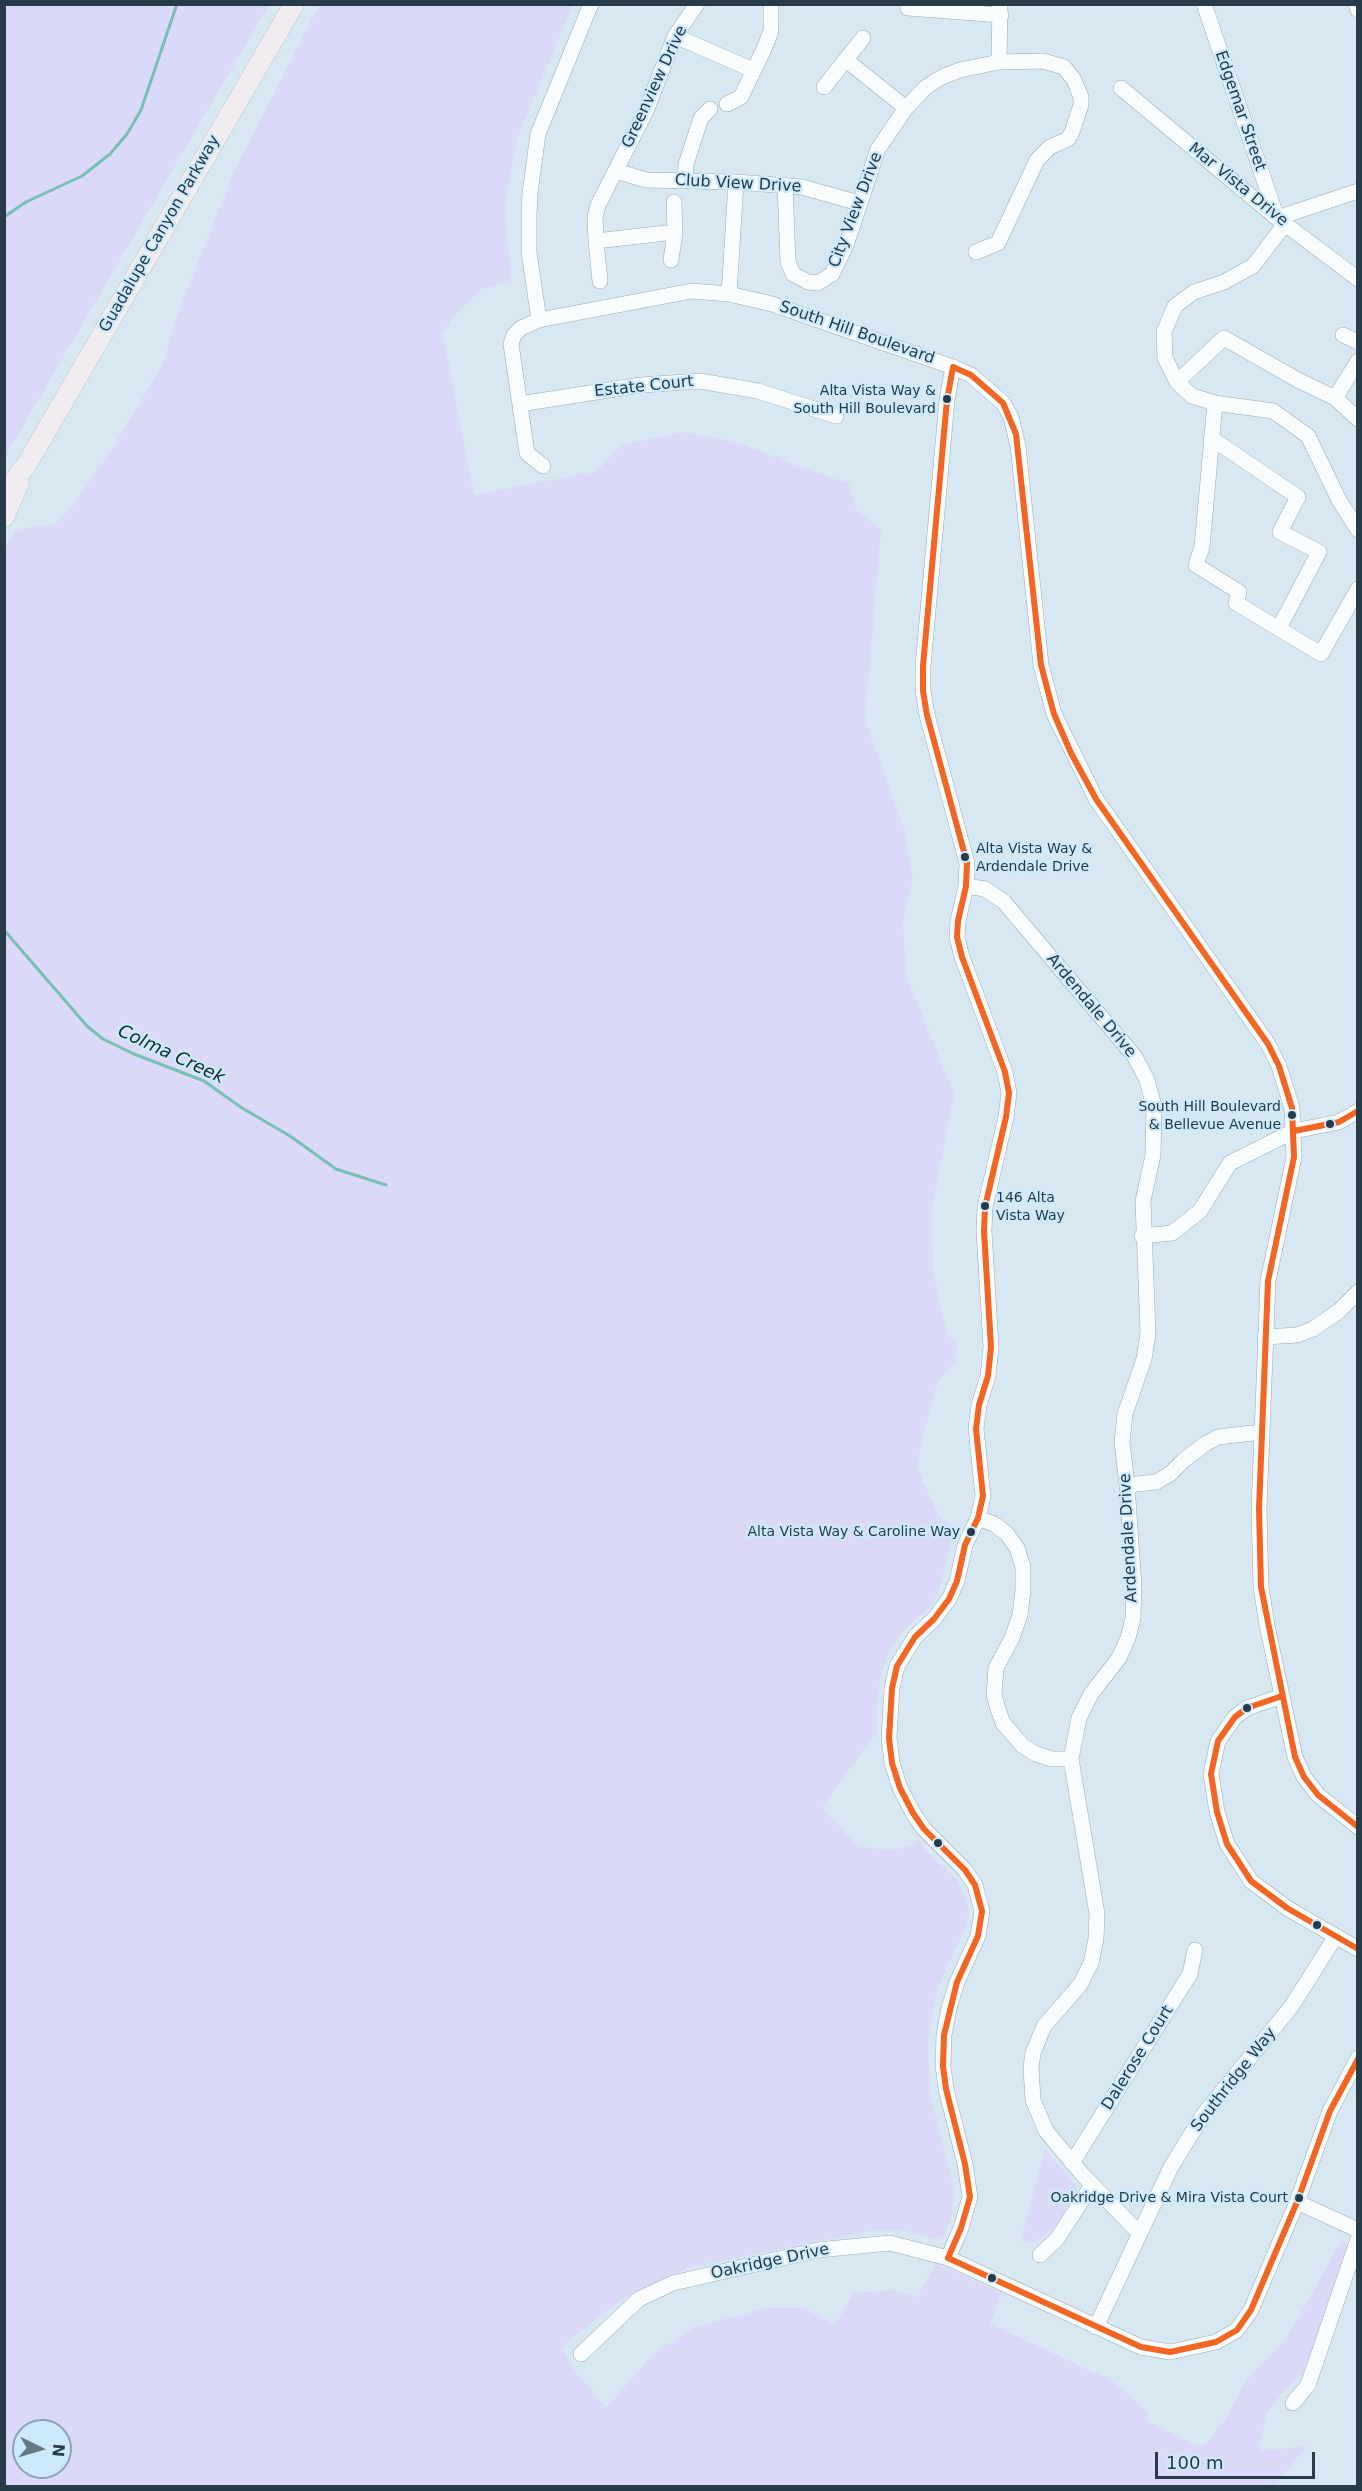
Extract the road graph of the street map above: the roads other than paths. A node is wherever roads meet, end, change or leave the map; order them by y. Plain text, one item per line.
1 (294, 4) edge
2 (591, 4) edge
3 (697, 4) edge
4 (771, 4) edge
5 (1204, 4) edge
6 (1356, 4) edge
7 (908, 9) edge
8 (1001, 10) edge
9 (1358, 10) edge
10 (675, 36) junction
11 (863, 38) dead end
12 (846, 60) junction
13 (999, 62) junction
14 (753, 70) junction
15 (824, 87) dead end
16 (1121, 88) dead end
17 (728, 104) dead end
18 (906, 108) junction
19 (710, 109) dead end
20 (616, 171) junction
21 (685, 181) junction
22 (736, 182) junction
23 (785, 185) junction
24 (1358, 191) edge
25 (674, 202) dead end
26 (859, 203) junction
27 (1281, 221) junction
28 (675, 232) junction
29 (596, 241) junction
30 (976, 252) dead end
31 (671, 260) dead end
32 (1358, 279) edge
33 (600, 281) dead end
34 (729, 294) junction
35 (539, 320) junction
36 (1343, 335) dead end
37 (1358, 342) edge
38 (1358, 361) edge
39 (953, 367) junction
40 (1177, 382) junction
41 (1335, 398) junction
42 (519, 404) junction
43 (1215, 404) junction
44 (836, 416) dead end
45 (1358, 419) edge
46 (1211, 438) junction
47 (27, 464) junction
48 (543, 466) dead end
49 (4, 495) edge
50 (4, 517) edge
51 (1358, 530) edge
52 (1358, 589) edge
53 (1279, 628) junction
54 (966, 886) junction
55 (1358, 1111) edge
56 (1294, 1131) junction
57 (1143, 1236) junction
58 (1358, 1292) edge
59 (1264, 1337) junction
60 (1261, 1432) junction
61 (1127, 1485) junction
62 (978, 1518) junction
63 (1282, 1696) junction
64 (1071, 1759) junction
65 (1358, 1827) edge
66 (1336, 1936) junction
67 (1358, 1949) edge
68 (1195, 1950) dead end
69 (1358, 2058) edge
70 (1072, 2163) junction
71 (1092, 2185) junction
72 (1297, 2202) junction
73 (1358, 2230) edge
74 (1139, 2233) junction
75 (1358, 2240) edge
76 (1040, 2255) dead end
77 (948, 2258) junction
78 (1096, 2327) junction
79 (580, 2354) dead end
80 (1293, 2403) dead end

1 - 47 main road, Guadalupe Canyon Parkway
2 - 35 street
3 - 10 street, Greenview Drive
4 - 14 street
5 - 27 street, Edgemar Street
6 - 9 street
7 - 8 street
8 - 13 street
10 - 14 street
10 - 20 street, Greenview Drive
11 - 12 street
12 - 15 street
12 - 18 street
13 - 18 street, City View Drive
13 - 30 street, City View Drive
14 - 17 street
16 - 27 street, Mar Vista Drive
18 - 26 street, City View Drive
19 - 21 street
20 - 21 street, Club View Drive
20 - 29 street, Greenview Drive
21 - 22 street, Club View Drive
22 - 23 street, Club View Drive
22 - 34 street
23 - 26 street, Club View Drive
23 - 26 street, City View Drive
24 - 27 street
25 - 28 street
27 - 32 street, Mar Vista Drive
27 - 40 street
28 - 29 street
28 - 31 street
29 - 33 street, Greenview Drive
34 - 35 street, South Hill Boulevard
34 - 39 street, South Hill Boulevard
35 - 42 street
36 - 37 street
38 - 41 street
39 - 54 street
39 - 56 street, South Hill Boulevard
40 - 41 street
40 - 43 street
41 - 45 street
42 - 44 street, Estate Court
42 - 48 street
43 - 46 street
43 - 51 street
46 - 53 street
46 - 53 street
47 - 49 main road, Guadalupe Canyon Parkway
47 - 50 main road, Guadalupe Canyon Parkway
52 - 53 street
54 - 57 street, Ardendale Drive
54 - 62 street
55 - 56 street
56 - 57 street
56 - 59 street, South Hill Boulevard
57 - 61 street, Ardendale Drive
58 - 59 street
59 - 60 street, South Hill Boulevard
60 - 61 street
60 - 63 street, South Hill Boulevard
61 - 64 street, Ardendale Drive
62 - 64 street
62 - 77 street
63 - 65 street, South Hill Boulevard
63 - 66 street
64 - 70 street, Ardendale Drive
66 - 67 street
66 - 74 street, Southridge Way
68 - 70 street, Dalerose Court
69 - 72 street, Oakridge Drive
70 - 71 street, Ardendale Drive
71 - 74 street, Ardendale Drive
71 - 76 street
72 - 73 street
72 - 78 street, Oakridge Drive
74 - 78 street, Southridge Way
75 - 80 street
77 - 78 street, Oakridge Drive
77 - 79 street, Oakridge Drive

